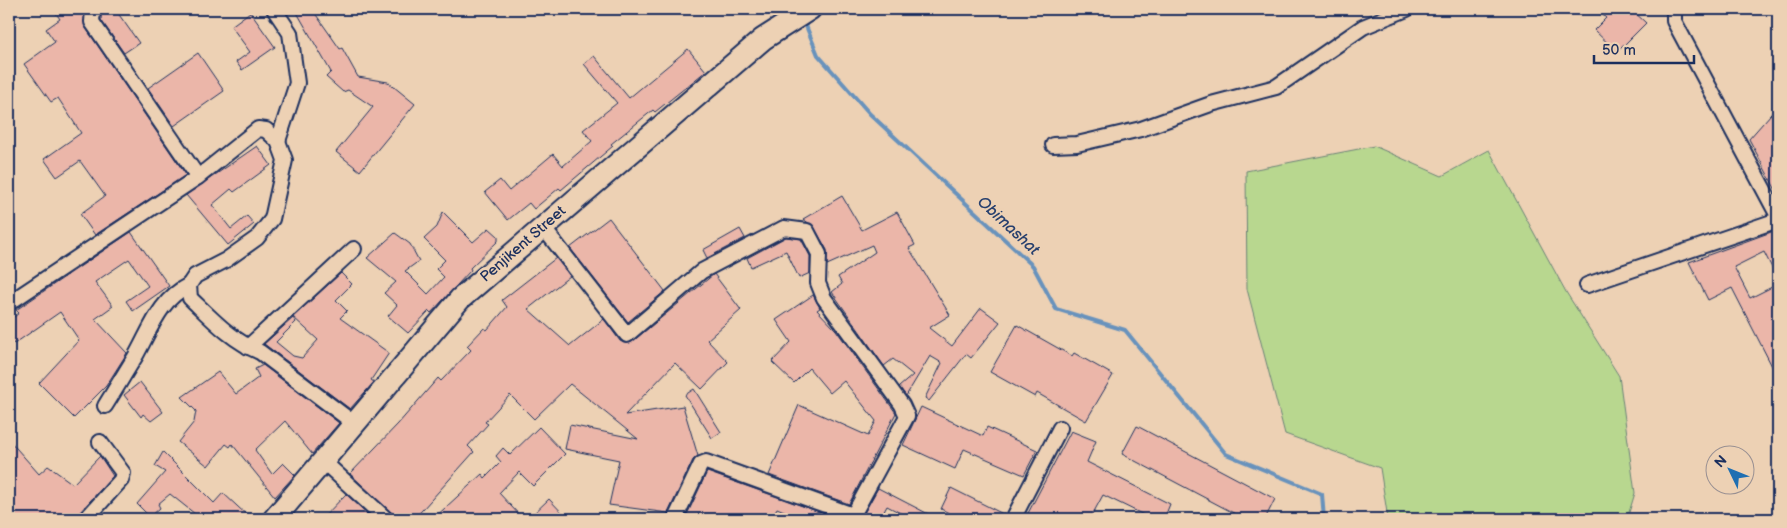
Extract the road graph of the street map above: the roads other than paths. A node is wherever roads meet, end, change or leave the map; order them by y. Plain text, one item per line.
1 (93, 9) edge
2 (274, 9) edge
3 (810, 9) edge
4 (1407, 9) edge
5 (1674, 9) edge
6 (278, 141) junction
7 (1053, 145) dead end
8 (198, 177) junction
9 (1778, 216) edge
10 (1778, 220) edge
11 (542, 226) junction
12 (354, 249) dead end
13 (189, 285) junction
14 (1587, 285) dead end
15 (9, 303) edge
16 (248, 347) junction
17 (105, 406) dead end
18 (355, 424) junction
19 (1060, 428) dead end
20 (100, 442) dead end
21 (324, 462) junction
22 (852, 517) edge
23 (86, 519) edge
24 (274, 519) edge
25 (386, 519) edge
26 (675, 519) edge
27 (1013, 519) edge

1 - 8 street
2 - 6 street
3 - 11 main road, Penjikent Street
4 - 7 street
5 - 9 street
6 - 8 street
6 - 13 street
8 - 15 street
10 - 14 street
11 - 18 main road, Penjikent Street
11 - 22 street
12 - 16 street
13 - 16 street
13 - 17 street
16 - 18 street
18 - 21 main road, Penjikent Street
19 - 27 street
20 - 23 street
21 - 24 main road, Penjikent Street
21 - 25 street
22 - 26 street

